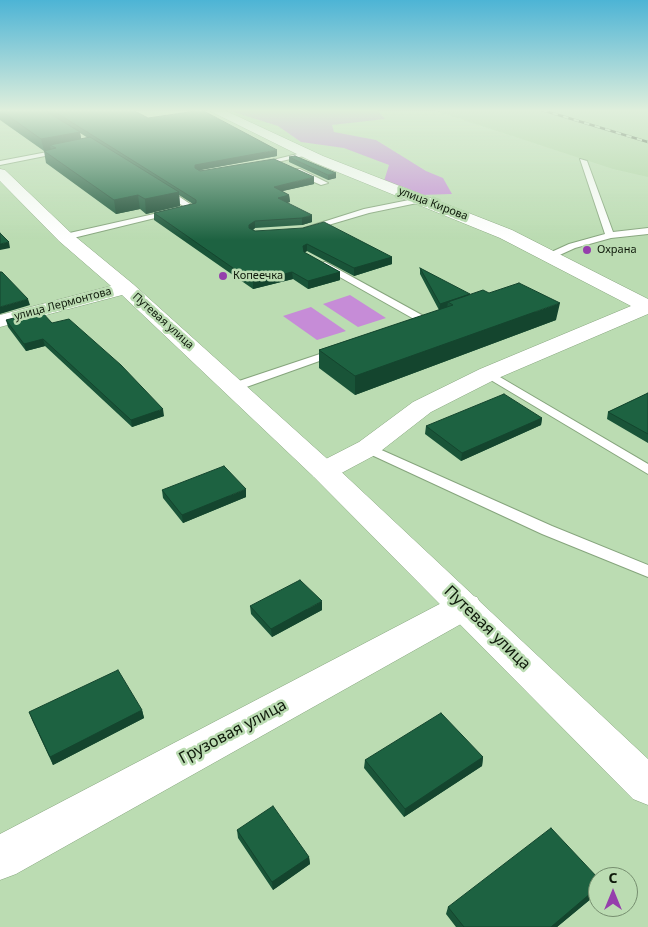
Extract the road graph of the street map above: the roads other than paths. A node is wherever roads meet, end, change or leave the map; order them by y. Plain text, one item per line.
1 (52, 153) edge
2 (306, 154) joint
3 (276, 161) junction
4 (583, 161) dead end
5 (0, 163) edge
6 (247, 166) edge
7 (0, 173) edge
8 (324, 183) edge
9 (159, 187) edge
10 (419, 200) junction
11 (303, 230) edge
12 (648, 231) edge
13 (610, 235) junction
14 (65, 237) junction
15 (550, 256) junction
16 (315, 260) edge
17 (126, 288) junction
18 (648, 306) edge
19 (0, 321) edge
20 (424, 322) edge
21 (346, 348) edge
22 (488, 374) junction
23 (234, 387) junction
24 (368, 448) junction
25 (648, 470) edge
26 (324, 471) junction
27 (648, 571) edge
28 (465, 606) junction
29 (648, 786) edge
30 (0, 858) edge

1 - 5 lane
2 - 3 lane
2 - 10 street, улица Кирова
3 - 6 lane
3 - 8 lane
4 - 13 lane
7 - 14 street, Путевая улица
9 - 14 lane
10 - 11 lane
10 - 15 street, улица Кирова
12 - 13 lane
13 - 15 lane
14 - 17 street, Путевая улица
15 - 18 street, улица Кирова
16 - 20 lane
17 - 19 street, улица Лермонтова
17 - 23 street, Путевая улица
18 - 22 street
21 - 23 lane
22 - 24 street
22 - 25 lane
23 - 26 street, Путевая улица
24 - 26 street
24 - 27 lane
26 - 28 street, Путевая улица
28 - 29 street, Путевая улица
28 - 30 street, Грузовая улица

